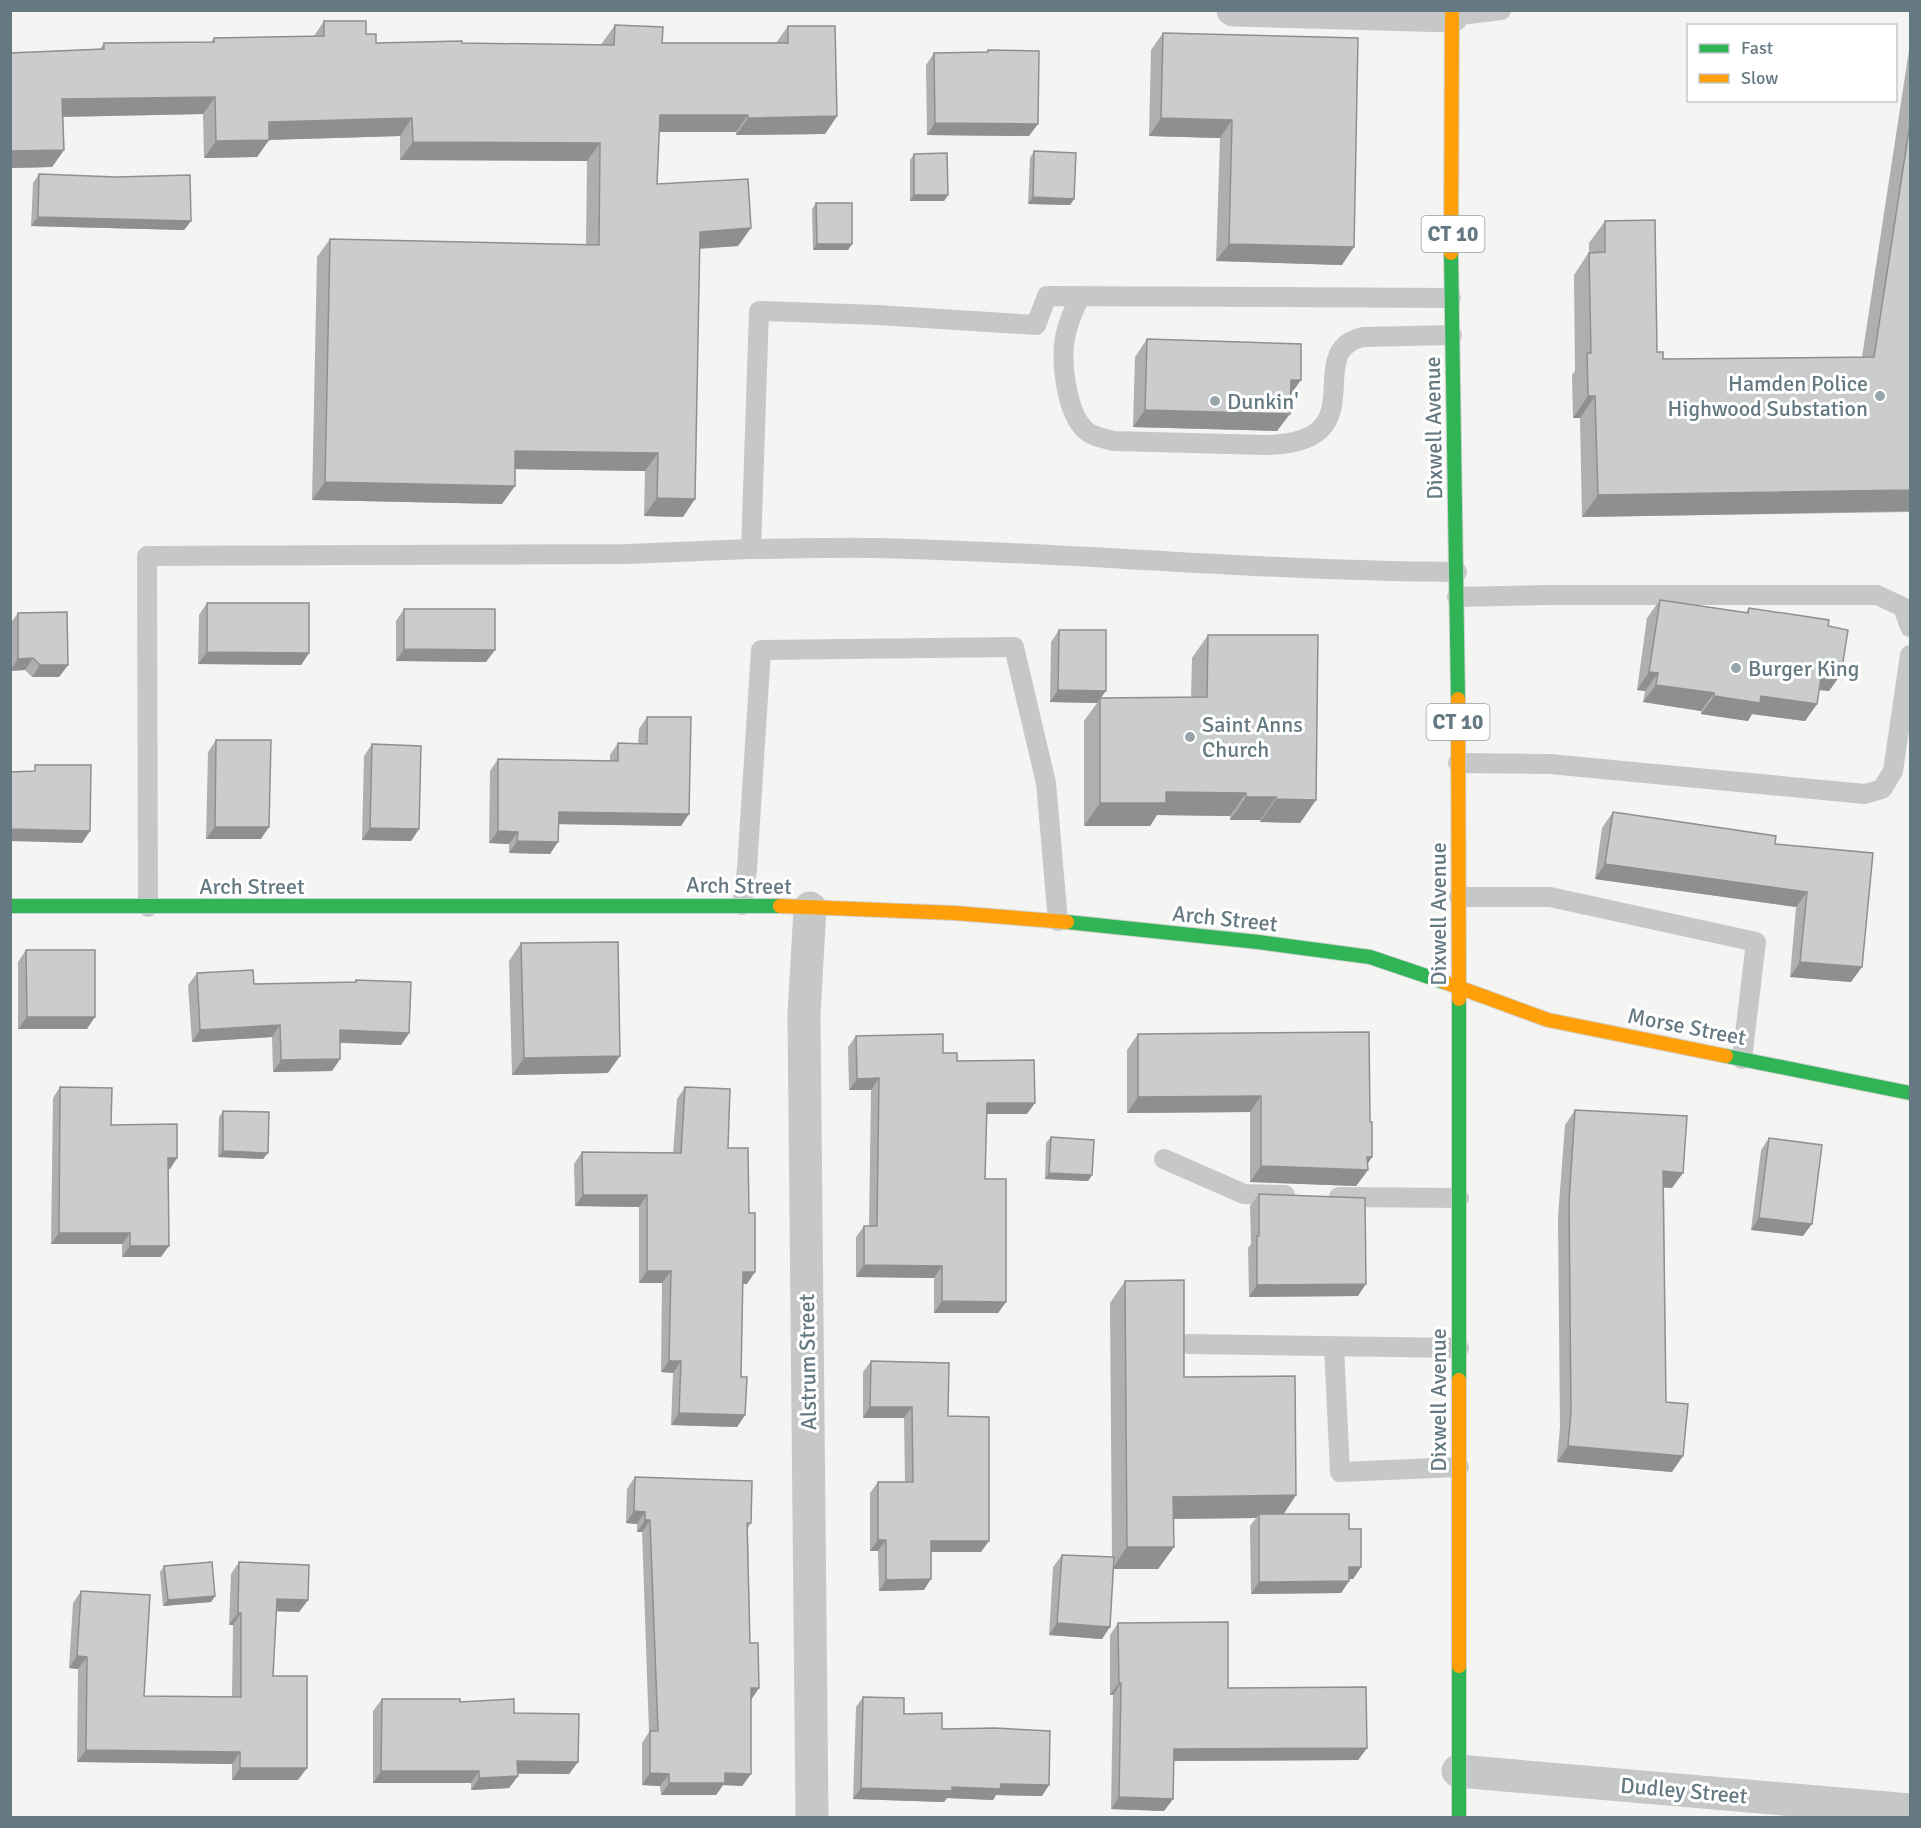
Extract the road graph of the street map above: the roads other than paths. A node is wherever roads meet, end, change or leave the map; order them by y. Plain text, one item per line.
1 (1233, 10) edge
2 (1502, 10) edge
3 (1452, 13) edge
4 (1080, 296) junction
5 (1451, 298) junction
6 (1452, 335) junction
7 (751, 549) junction
8 (1457, 572) junction
9 (1457, 597) junction
10 (1911, 627) edge
11 (1911, 655) edge
12 (1458, 763) junction
13 (1459, 897) junction
14 (742, 905) junction
15 (10, 906) edge
16 (148, 907) junction
17 (810, 908) junction
18 (1058, 921) junction
19 (1459, 987) junction
20 (1742, 1059) junction
21 (1911, 1093) edge
22 (1164, 1159) dead end
23 (1301, 1196) edge
24 (1324, 1197) edge
25 (1459, 1198) junction
26 (1188, 1344) dead end
27 (1334, 1347) junction
28 (1459, 1348) junction
29 (1459, 1467) junction
30 (1458, 1771) junction
31 (1911, 1810) edge
32 (812, 1818) edge
33 (1459, 1818) edge

1 - 3 street
2 - 3 lane
3 - 5 main road, Dixwell Avenue / CT 10
4 - 5 lane
4 - 6 lane
4 - 7 lane
5 - 6 main road, Dixwell Avenue / CT 10
6 - 8 main road, Dixwell Avenue / CT 10
7 - 8 lane
7 - 16 lane
8 - 9 main road, Dixwell Avenue / CT 10
9 - 10 lane
9 - 12 main road, Dixwell Avenue / CT 10
11 - 12 lane
12 - 13 main road, Dixwell Avenue / CT 10
13 - 19 main road, Dixwell Avenue / CT 10
13 - 20 lane
14 - 16 main road, Arch Street
14 - 17 main road, Arch Street
14 - 18 lane
15 - 16 main road, Arch Street
17 - 18 main road, Arch Street
17 - 32 street, Alstrum Street
18 - 19 main road, Arch Street
19 - 20 main road, Morse Street
19 - 25 main road, Dixwell Avenue
20 - 21 main road, Morse Street
22 - 23 lane
24 - 25 lane
25 - 28 main road, Dixwell Avenue
26 - 27 lane
27 - 28 lane
27 - 29 lane
28 - 29 main road, Dixwell Avenue
29 - 30 main road, Dixwell Avenue
30 - 31 street, Dudley Street
30 - 33 main road, Dixwell Avenue

